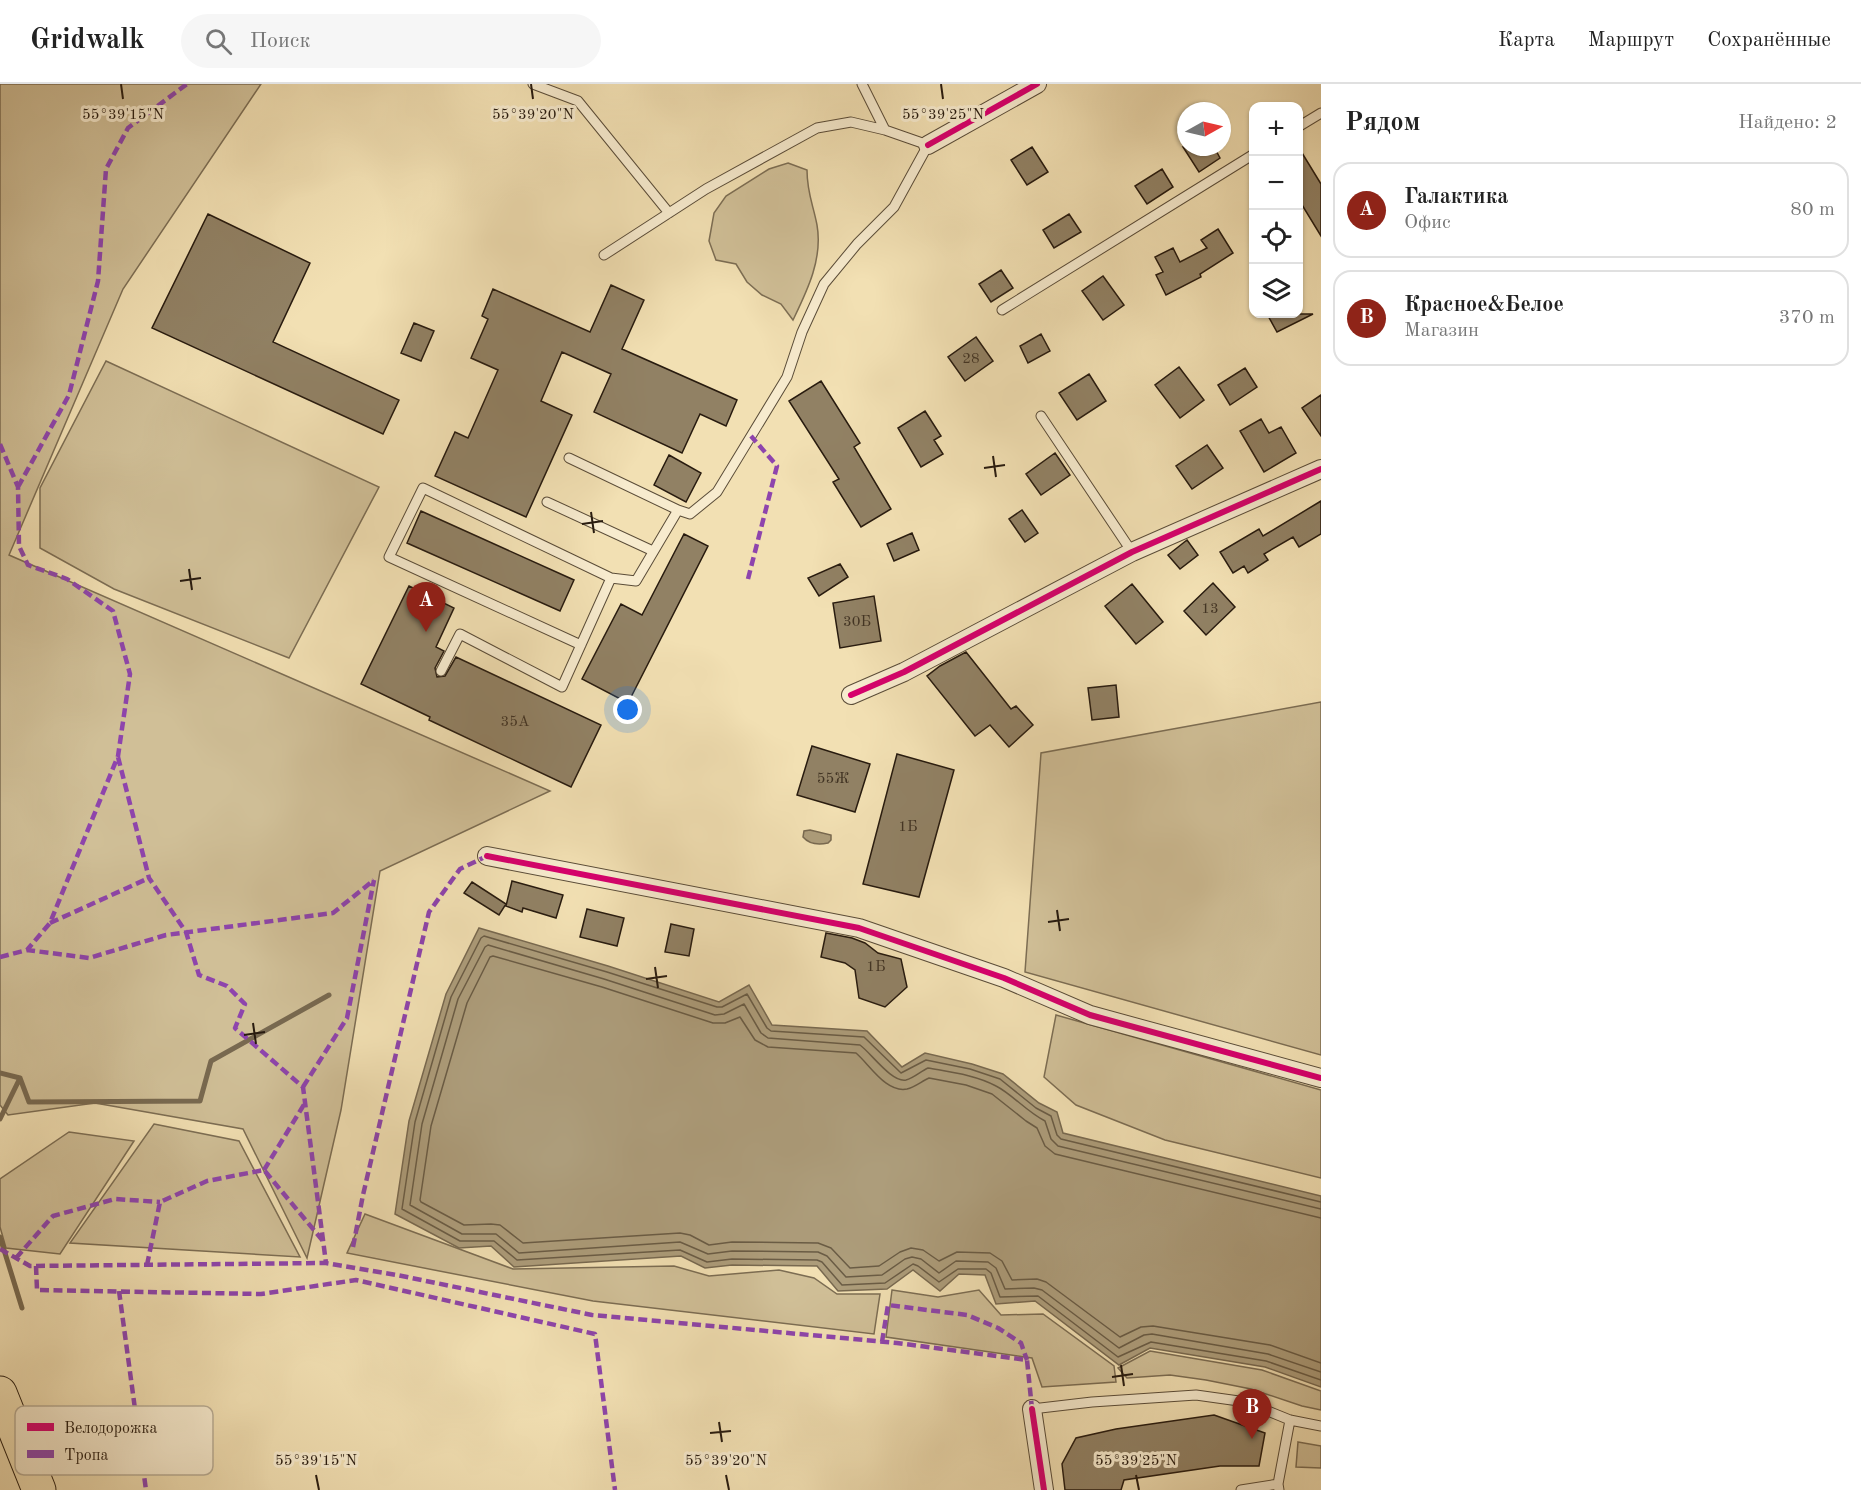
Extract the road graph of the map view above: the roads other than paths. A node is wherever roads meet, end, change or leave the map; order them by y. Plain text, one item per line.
1 (533, 84) edge
2 (862, 84) edge
3 (1037, 84) edge
4 (1321, 113) edge
5 (1303, 124) edge
6 (885, 130) junction
7 (928, 145) junction
8 (1251, 156) edge
9 (669, 213) junction
10 (604, 255) dead end
11 (1002, 310) dead end
12 (1041, 416) dead end
13 (569, 458) dead end
14 (1321, 469) edge
15 (547, 502) dead end
16 (678, 510) junction
17 (653, 551) junction
18 (1132, 552) junction
19 (611, 578) junction
20 (581, 645) junction
21 (441, 671) dead end
22 (851, 695) dead end
23 (487, 856) dead end
24 (1321, 1078) edge
25 (0, 1393) edge
26 (1032, 1409) joint
27 (1290, 1420) junction
28 (1321, 1426) edge
29 (15, 1430) edge
30 (33, 1475) edge
31 (1279, 1487) edge
32 (39, 1490) edge
33 (1044, 1490) edge
34 (1241, 1490) edge

1 - 9 lane
2 - 6 lane
3 - 7 street
4 - 5 lane
6 - 7 lane
6 - 9 lane
7 - 16 lane
8 - 11 lane
9 - 10 lane
12 - 18 lane
13 - 16 lane
14 - 18 street
15 - 17 lane
16 - 17 lane
17 - 19 lane
18 - 22 street
19 - 20 lane
19 - 20 lane
20 - 21 lane
23 - 24 street
25 - 29 highway
26 - 27 lane
26 - 33 street
27 - 28 lane
27 - 31 lane
30 - 32 highway
31 - 34 lane

